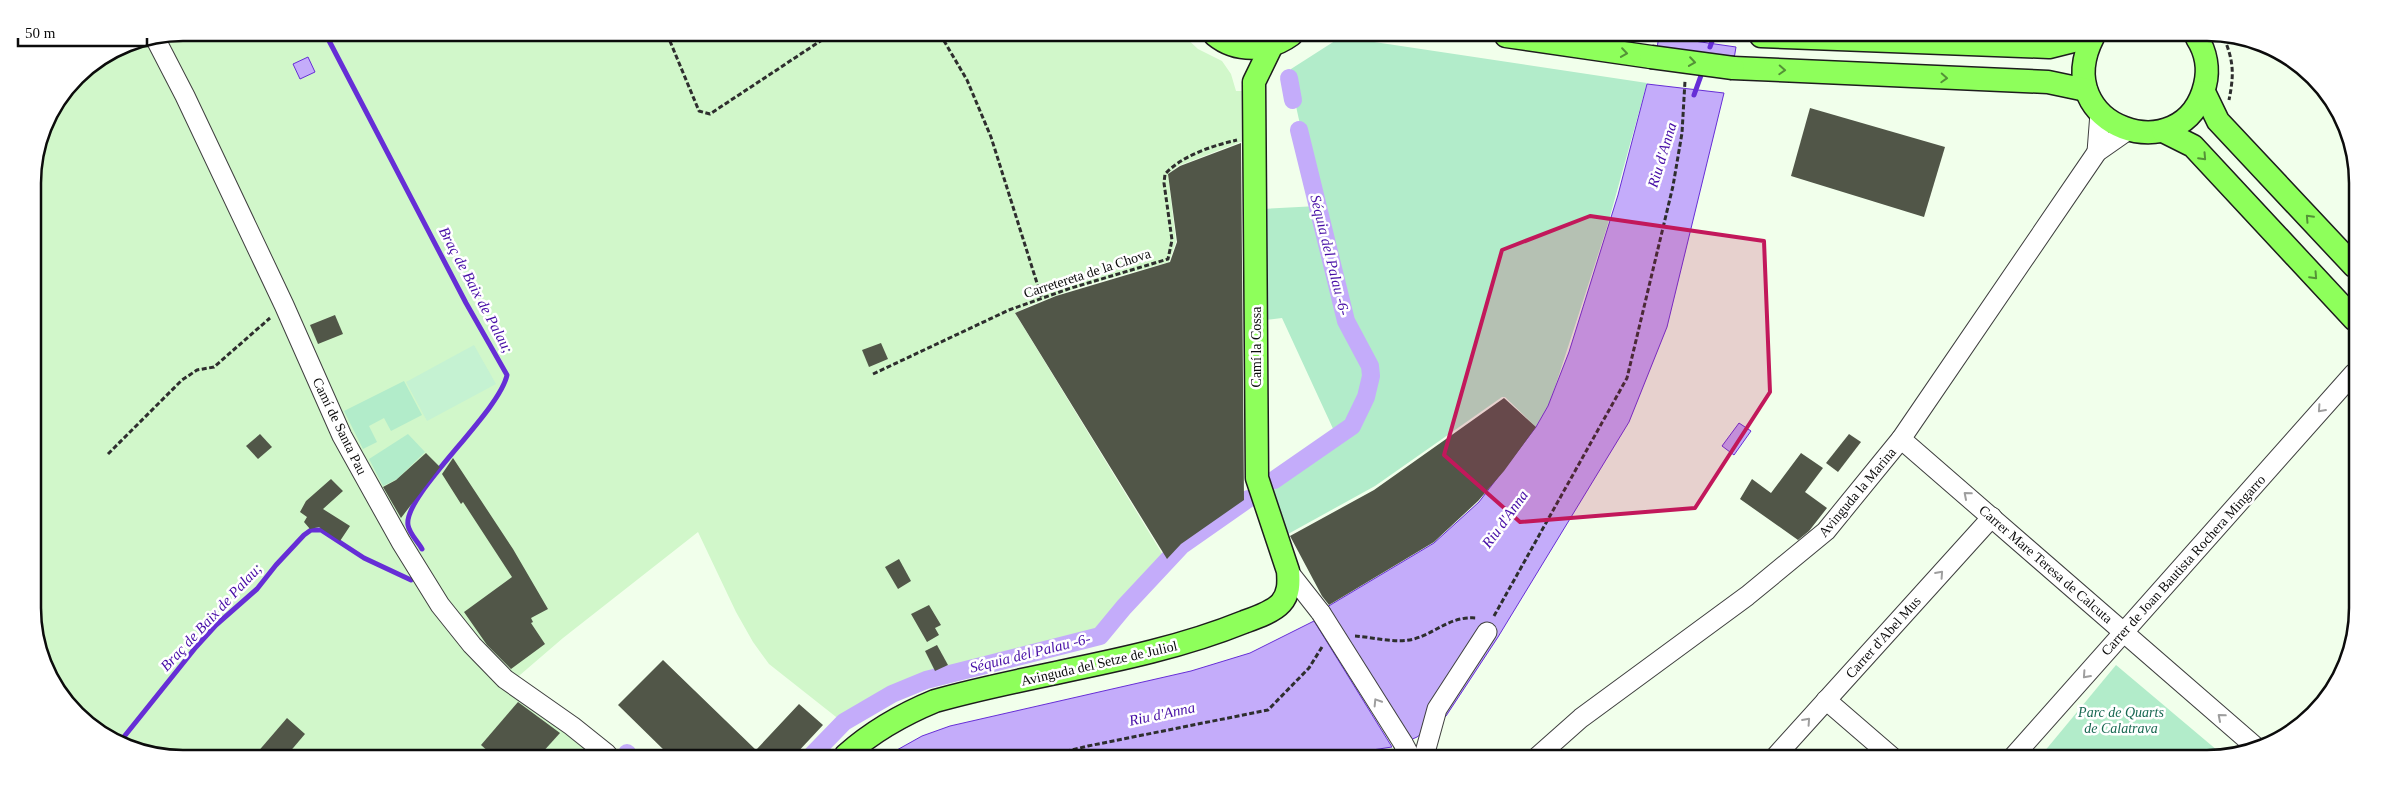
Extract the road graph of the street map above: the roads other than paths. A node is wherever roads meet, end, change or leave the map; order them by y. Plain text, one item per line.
1 (1226, 41) edge
2 (1277, 41) edge
3 (1280, 41) edge
4 (1541, 41) edge
5 (1892, 41) edge
6 (2073, 41) edge
7 (2092, 41) edge
8 (2198, 41) edge
9 (157, 44) edge
10 (1235, 46) junction
11 (1254, 82) junction
12 (2086, 90) junction
13 (2204, 92) junction
14 (2100, 113) junction
15 (2162, 130) junction
16 (2128, 131) junction
17 (2097, 152) junction
18 (2349, 261) edge
19 (2349, 314) edge
20 (2349, 379) edge
21 (1902, 439) junction
22 (1992, 518) junction
23 (1288, 571) junction
24 (1280, 604) junction
25 (1319, 610) junction
26 (1489, 626) road end
27 (2124, 632) junction
28 (1826, 700) junction
29 (2251, 743) edge
30 (1426, 749) edge
31 (1546, 749) edge
32 (1782, 749) edge
33 (1883, 749) edge
34 (2020, 749) edge
35 (602, 750) edge
36 (852, 750) edge
37 (1406, 750) edge

1 - 10 main road
2 - 10 main road
3 - 11 main road, Camí la Cossa
4 -> 12 main road, bridge
5 - 6 main road
7 - 12 main road
8 - 13 main road
9 - 35 street, Camí de Santa Pau
10 - 11 main road, Camí la Cossa
11 - 23 main road, Camí la Cossa
12 - 14 main road
13 - 15 main road
18 -> 13 main road
14 - 16 main road
14 - 17 street, Avinguda la Marina
15 - 16 main road
15 -> 19 main road
16 - 17 street, Avinguda la Marina
17 - 21 street, Avinguda la Marina
20 -> 27 street, Carrer de Joan Bautista Rochera Mingarro
22 -> 21 street, Carrer Mare Teresa de Calcuta
21 - 31 street, Avinguda la Marina
22 - 27 street, Carrer Mare Teresa de Calcuta
28 -> 22 street, Carrer d'Abel Mus
23 - 24 main road, Camí la Cossa
23 - 25 street
24 - 25 street
24 - 36 main road, Avinguda del Setze de Juliol
37 -> 25 street, bridge
26 - 30 street
29 -> 27 street, Carrer Mare Teresa de Calcuta
27 -> 34 street, Carrer de Joan Bautista Rochera Mingarro
32 -> 28 street, Carrer d'Abel Mus
28 - 33 street

